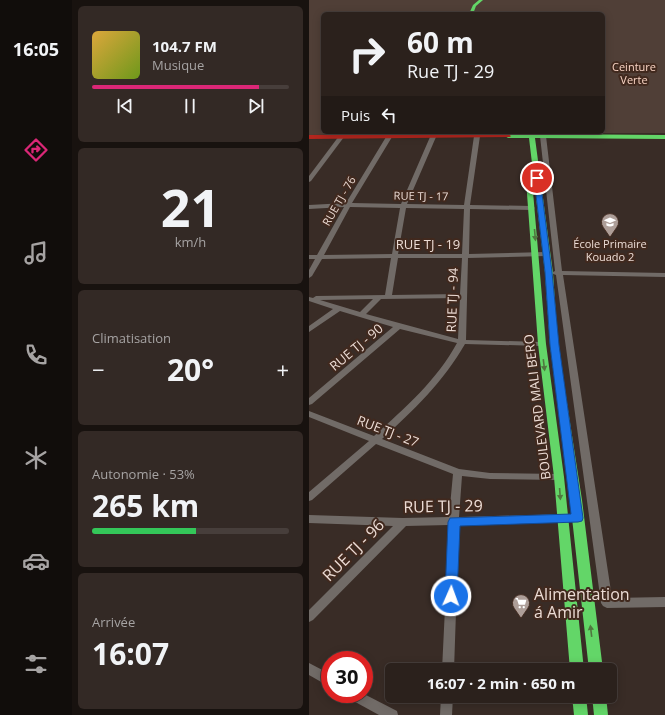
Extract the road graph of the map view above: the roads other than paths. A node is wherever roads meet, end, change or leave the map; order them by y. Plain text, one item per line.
1 (474, 0) edge
2 (481, 0) edge
3 (466, 12) edge
4 (472, 12) edge
5 (477, 136) junction
6 (543, 136) junction
7 (309, 137) edge
8 (341, 137) junction
9 (389, 137) junction
10 (433, 137) junction
11 (665, 137) edge
12 (529, 138) edge
13 (545, 148) junction
14 (309, 180) edge
15 (348, 205) junction
16 (403, 206) junction
17 (309, 207) edge
18 (467, 207) junction
19 (532, 208) junction
20 (536, 254) junction
21 (546, 254) junction
22 (465, 256) junction
23 (309, 257) edge
24 (319, 257) junction
25 (394, 257) junction
26 (549, 272) junction
27 (559, 273) junction
28 (665, 275) edge
29 (309, 276) edge
30 (464, 296) junction
31 (379, 297) junction
32 (388, 297) junction
33 (309, 299) edge
34 (339, 308) junction
35 (361, 314) junction
36 (399, 326) junction
37 (309, 330) edge
38 (462, 342) junction
39 (542, 344) junction
40 (309, 402) edge
41 (309, 414) edge
42 (376, 441) junction
43 (458, 472) junction
44 (559, 477) junction
45 (309, 497) edge
46 (576, 500) junction
47 (593, 500) junction
48 (561, 518) junction
49 (578, 518) junction
50 (309, 519) edge
51 (403, 522) junction
52 (454, 522) junction
53 (665, 602) edge
54 (309, 617) edge
55 (448, 663) edge
56 (576, 663) edge
57 (595, 663) edge
58 (309, 668) edge
59 (321, 675) edge
60 (367, 703) edge
61 (447, 703) edge
62 (580, 703) edge
63 (600, 703) edge
64 (386, 714) edge
65 (446, 715) edge
66 (581, 715) edge
67 (601, 715) edge

1 - 3 main road
2 - 4 main road
5 - 10 main road
5 - 12 main road
5 - 18 street, RUE TJ - 94
6 - 11 main road
6 - 12 main road
6 - 13 street
7 - 8 main road
8 - 9 main road
8 - 14 street
9 - 10 main road
9 - 15 street, RUE TJ - 76
10 - 16 street
12 - 13 street
12 - 19 main road, BOULEVARD MALI BERO
12 - 21 main road, BOULEVARD MALI BERO
13 - 27 street
15 - 16 street, RUE TJ - 17
15 - 17 street, RUE TJ - 17
15 - 24 street, RUE TJ - 76
16 - 18 street, RUE TJ - 17
16 - 25 street
18 - 19 street, RUE TJ - 17
18 - 22 street, RUE TJ - 94
19 -> 20 main road, BOULEVARD MALI BERO
20 - 21 street, RUE TJ - 19
20 - 22 street, RUE TJ - 19
20 - 39 main road, BOULEVARD MALI BERO
21 - 26 main road, BOULEVARD MALI BERO
22 - 25 street, RUE TJ - 19
22 - 30 street, RUE TJ - 94
23 - 24 street, RUE TJ - 19
24 - 25 street, RUE TJ - 19
24 - 29 street, RUE TJ - 76
25 - 32 street
26 - 27 street
26 - 46 main road, BOULEVARD MALI BERO
27 - 28 street
27 - 47 street
30 - 32 street
30 - 38 street, RUE TJ - 94
31 - 32 street
31 - 33 street
31 - 35 street
33 - 34 street
34 - 35 street
34 - 37 street
35 - 36 street
36 - 38 street
36 - 40 street, RUE TJ - 90
38 - 39 street
38 - 42 street, RUE TJ - 94
39 -> 44 main road, BOULEVARD MALI BERO
41 - 42 street, RUE TJ - 27
42 - 43 street, RUE TJ - 27
42 - 45 street, RUE TJ - 94
43 - 44 street, RUE TJ - 27
43 - 52 street
44 -> 48 main road, BOULEVARD MALI BERO
46 - 47 street
46 - 49 main road, BOULEVARD MALI BERO
47 - 53 street
48 - 49 street, RUE TJ - 29
48 - 52 street, RUE TJ - 29
48 - 56 main road, BOULEVARD MALI BERO
57 -> 49 main road, BOULEVARD MALI BERO
50 - 51 street, RUE TJ - 29
51 - 52 street, RUE TJ - 29
51 - 54 street, RUE TJ - 96
52 - 55 street
58 - 59 street
60 - 64 street
61 - 65 street
62 - 66 main road
63 - 67 main road

